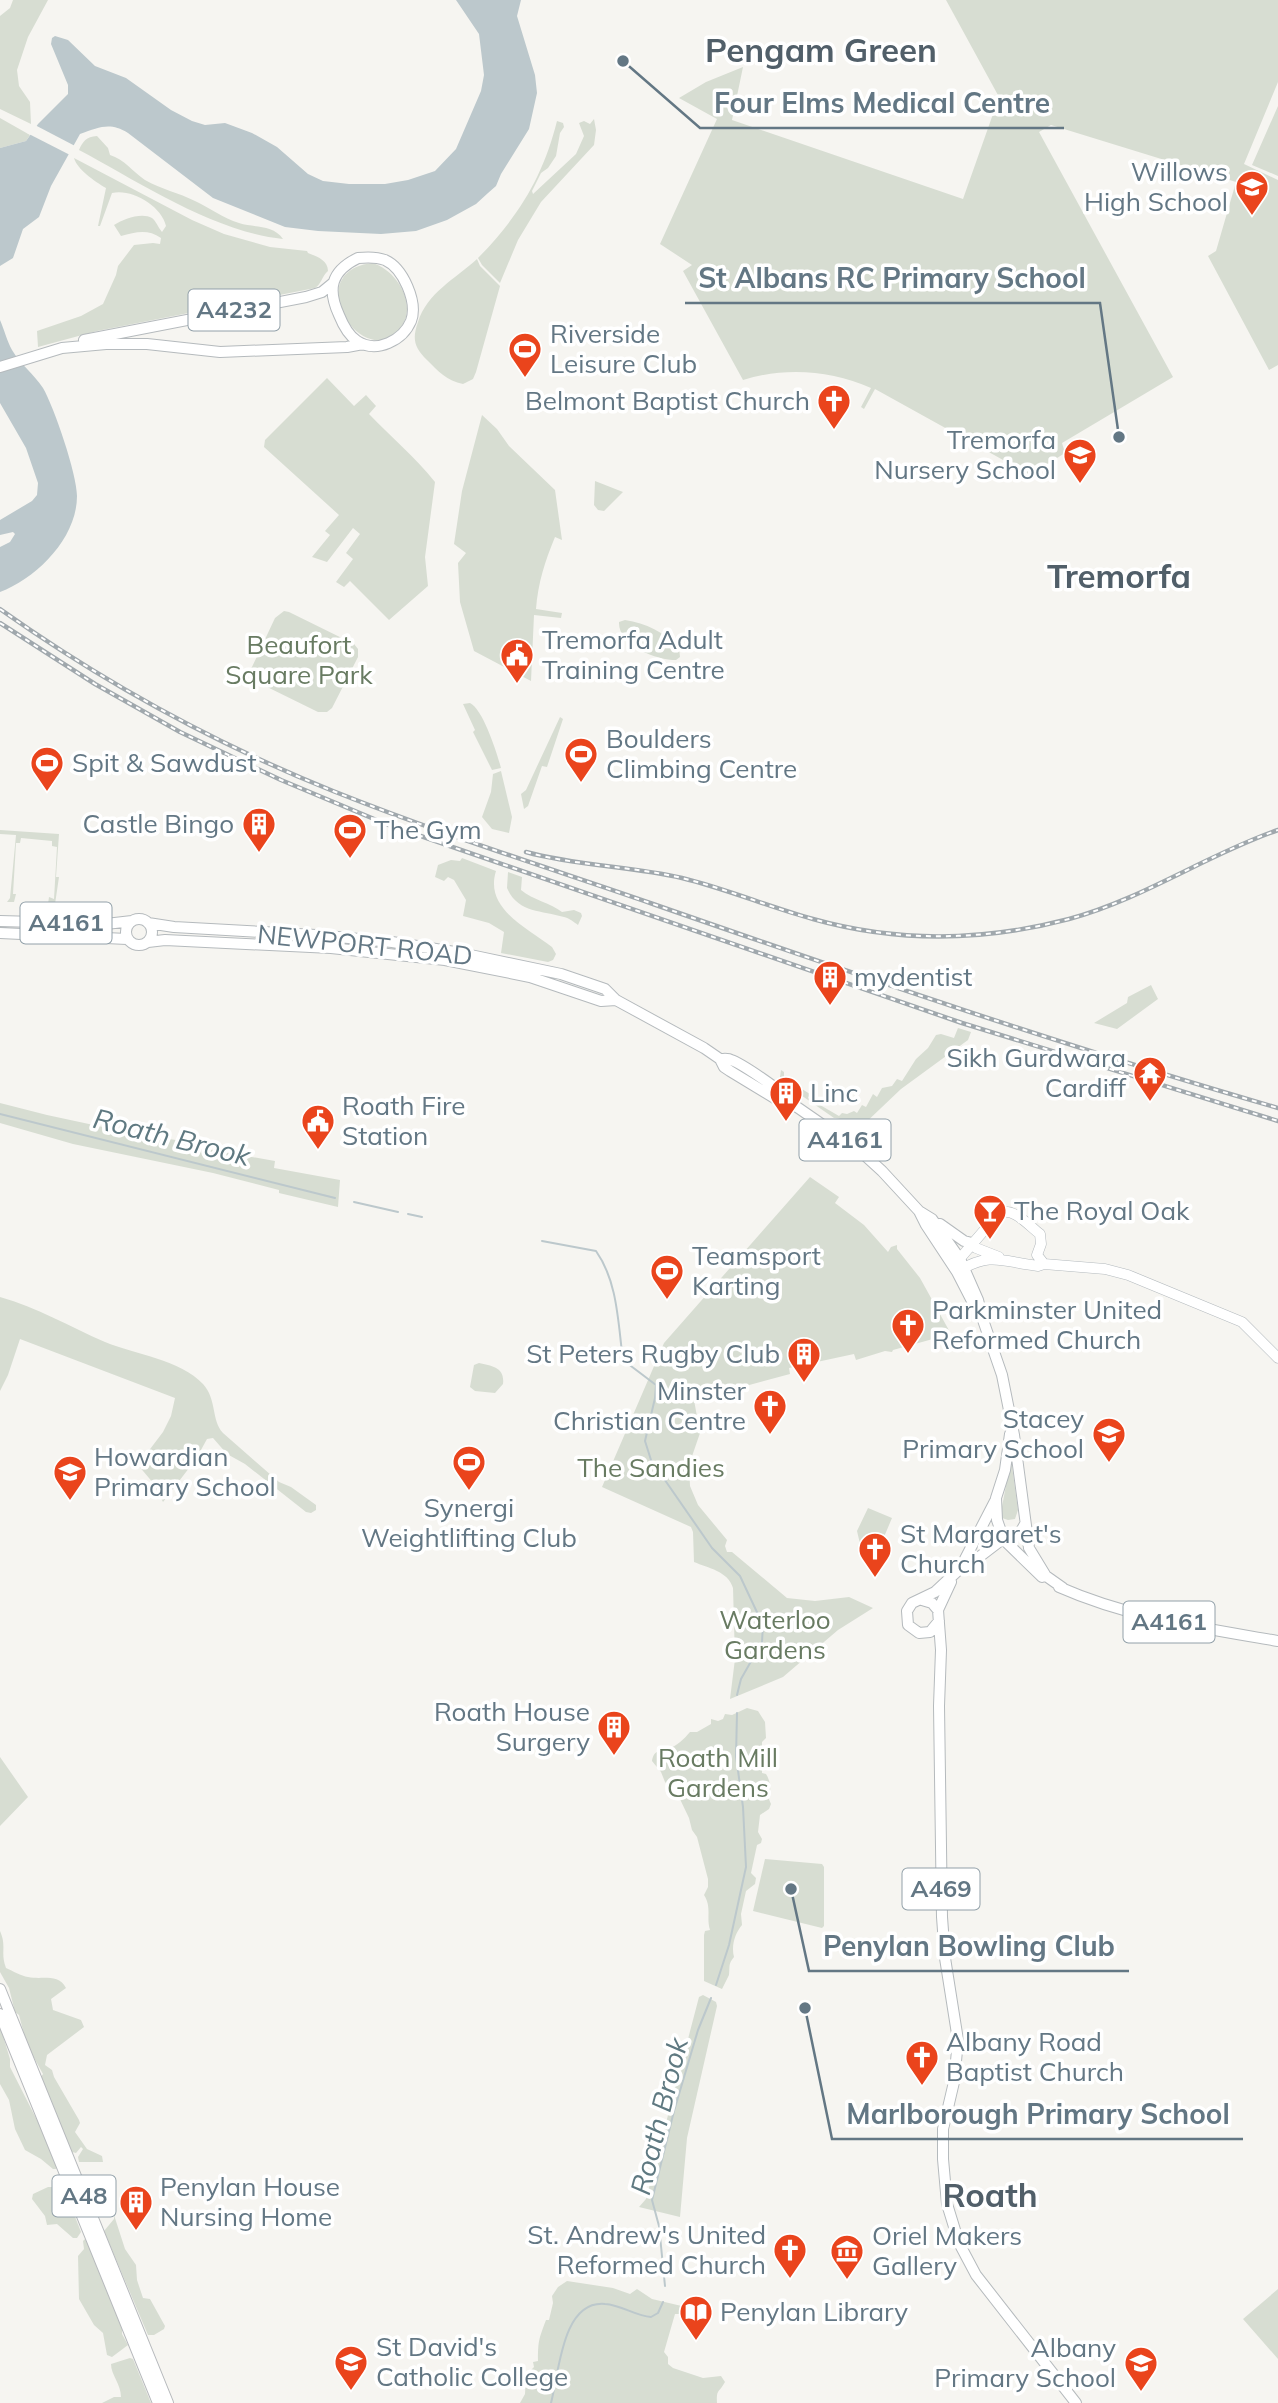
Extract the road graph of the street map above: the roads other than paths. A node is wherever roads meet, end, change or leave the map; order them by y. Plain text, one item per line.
1 (333, 283) junction
2 (363, 344) junction
3 (62, 348) junction
4 (0, 367) edge
5 (0, 920) edge
6 (132, 922) junction
7 (148, 923) junction
8 (0, 933) edge
9 (127, 939) junction
10 (148, 942) junction
11 (616, 1000) junction
12 (919, 1210) junction
13 (932, 1219) junction
14 (972, 1243) junction
15 (1041, 1244) junction
16 (1009, 1261) junction
17 (1023, 1263) junction
18 (1044, 1264) junction
19 (959, 1266) junction
20 (1278, 1358) edge
21 (1011, 1424) junction
22 (996, 1498) junction
23 (1025, 1524) junction
24 (1002, 1535) junction
25 (974, 1544) junction
26 (965, 1564) junction
27 (951, 1579) junction
28 (1063, 1588) junction
29 (922, 1600) junction
30 (938, 1615) junction
31 (925, 1633) junction
32 (1278, 1640) edge
33 (940, 1654) junction
34 (0, 1989) edge
35 (0, 2014) edge
36 (158, 2403) edge
37 (168, 2403) edge
38 (1076, 2403) edge

1 - 2 main road
1 - 2 main road
1 - 3 main road, A4232
2 - 3 main road, A4232
3 - 4 main road, A4232
5 - 6 main road, A4161
6 - 7 main road, A4161
6 - 9 main road, A4161
7 - 10 main road, A4161
7 - 11 main road, NEWPORT ROAD / A4161
8 - 9 main road, A4161
9 - 10 main road, A4161
10 - 11 main road, NEWPORT ROAD / A4161
11 - 12 main road, NEWPORT ROAD / A4161
12 - 13 main road, NEWPORT ROAD / A4161
12 - 19 main road, NEWPORT ROAD / A4161
13 - 14 main road
13 - 19 main road, NEWPORT ROAD / A4161
14 - 15 main road
14 - 16 main road
14 - 19 main road
15 - 17 main road
15 - 18 main road
16 - 17 main road
16 - 19 main road
17 - 18 main road
18 - 20 main road
19 - 21 main road, NEWPORT ROAD / A4161
21 - 22 main road, NEWPORT ROAD / A4161
21 - 23 main road, NEWPORT ROAD / A4161
22 - 24 main road, NEWPORT ROAD / A4161
22 - 25 main road, A469
23 - 24 main road, A469
23 - 28 main road, NEWPORT ROAD / A4161
24 - 25 main road, A469
24 - 26 main road, A469
24 - 28 main road, NEWPORT ROAD / A4161
25 - 26 main road, A469
26 - 27 main road, A469
27 - 29 main road, A469
27 - 30 main road, A469
28 - 32 main road, NEWPORT ROAD / A4161
29 - 30 main road
29 - 31 main road, A469
30 - 31 main road, A469
30 - 33 main road, A469
31 - 33 main road, A469
33 - 38 main road, A469
34 - 37 main road, A48
35 - 36 main road, A48

